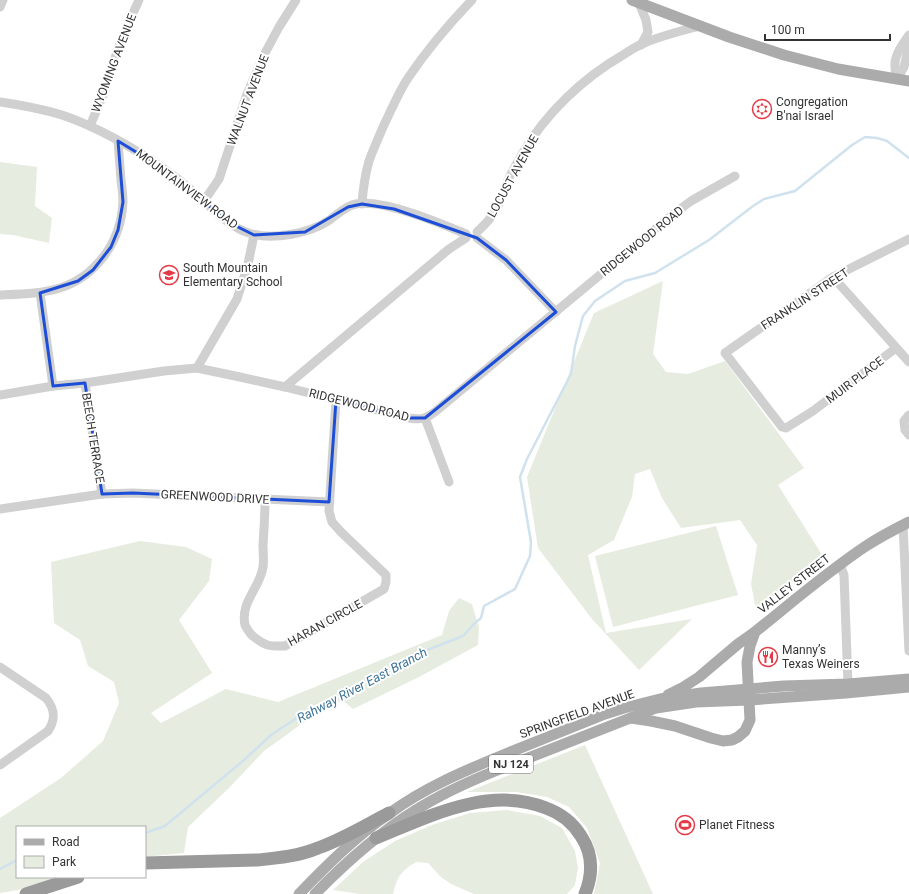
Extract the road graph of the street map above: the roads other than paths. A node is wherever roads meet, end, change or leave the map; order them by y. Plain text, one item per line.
1 (3, 0) edge
2 (139, 0) edge
3 (296, 0) edge
4 (472, 0) edge
5 (638, 1) edge
6 (0, 7) edge
7 (700, 26) junction
8 (908, 36) edge
9 (641, 44) junction
10 (897, 79) junction
11 (909, 81) edge
12 (0, 102) edge
13 (90, 126) junction
14 (118, 141) junction
15 (735, 176) dead end
16 (204, 201) junction
17 (362, 204) junction
18 (254, 235) junction
19 (477, 235) junction
20 (466, 236) junction
21 (909, 239) edge
22 (833, 277) junction
23 (40, 293) junction
24 (0, 295) edge
25 (556, 312) junction
26 (896, 348) junction
27 (725, 353) joint
28 (909, 362) edge
29 (197, 368) junction
30 (85, 382) junction
31 (53, 386) junction
32 (285, 387) junction
33 (0, 395) edge
34 (336, 400) junction
35 (909, 415) edge
36 (425, 418) junction
37 (909, 435) edge
38 (449, 482) dead end
39 (102, 494) junction
40 (265, 499) junction
41 (329, 502) junction
42 (0, 509) edge
43 (906, 523) edge
44 (840, 565) junction
45 (755, 632) junction
46 (909, 651) edge
47 (0, 667) edge
48 (909, 679) edge
49 (848, 684) junction
50 (909, 687) edge
51 (749, 694) junction
52 (660, 699) junction
53 (630, 718) junction
54 (0, 764) edge
55 (389, 813) junction
56 (376, 838) junction
57 (146, 864) edge
58 (75, 878) edge
59 (26, 894) edge
60 (299, 894) edge
61 (315, 894) edge
62 (585, 894) edge

1 - 6 street
2 - 13 street, WYOMING AVENUE
3 - 16 street, WALNUT AVENUE
4 - 17 street
5 - 7 main road
5 - 9 street
7 - 9 street, LOCUST AVENUE
7 - 10 main road
8 - 10 street
9 - 19 street, LOCUST AVENUE
10 - 11 main road
12 - 13 street, MOUNTAINVIEW ROAD
13 - 14 street, MOUNTAINVIEW ROAD
14 - 16 street, MOUNTAINVIEW ROAD
14 - 23 street
15 - 25 street, RIDGEWOOD ROAD
16 - 18 street, MOUNTAINVIEW ROAD
17 - 18 street, MOUNTAINVIEW ROAD
17 - 20 street, MOUNTAINVIEW ROAD
18 - 29 street
19 - 20 street
19 - 25 street
20 - 32 street
21 - 22 street, FRANKLIN STREET
22 - 26 street
22 - 27 street, FRANKLIN STREET
23 - 24 street
23 - 31 street
25 - 36 street, RIDGEWOOD ROAD
26 - 27 street, MUIR PLACE
26 - 28 street
29 - 30 street, RIDGEWOOD ROAD
29 - 32 street, RIDGEWOOD ROAD
30 - 31 street, RIDGEWOOD ROAD
30 - 39 street, BEECH TERRACE
31 - 33 street, RIDGEWOOD ROAD
32 - 34 street, RIDGEWOOD ROAD
34 - 36 street, RIDGEWOOD ROAD
34 - 41 street
35 - 37 street
36 - 38 street
39 - 40 street, GREENWOOD DRIVE
39 - 42 street, GREENWOOD DRIVE
40 - 41 street, GREENWOOD DRIVE
40 - 41 street, HARAN CIRCLE
43 - 44 main road, VALLEY STREET
43 - 46 street
44 - 45 main road, VALLEY STREET
44 - 49 street
45 - 51 main road
45 - 52 main road, VALLEY STREET
47 - 54 street
48 - 49 main road, SPRINGFIELD AVENUE / NJ 124
49 - 51 main road, SPRINGFIELD AVENUE / NJ 124
50 - 51 main road, SPRINGFIELD AVENUE / NJ 124
51 - 52 main road, SPRINGFIELD AVENUE / NJ 124
51 - 53 main road, SPRINGFIELD AVENUE / NJ 124
51 - 53 main road
52 - 55 main road, SPRINGFIELD AVENUE / NJ 124
53 - 56 main road, SPRINGFIELD AVENUE / NJ 124
55 - 57 highway
55 - 60 main road, SPRINGFIELD AVENUE / NJ 124
56 - 61 main road, SPRINGFIELD AVENUE / NJ 124
56 - 62 highway
58 - 59 highway

